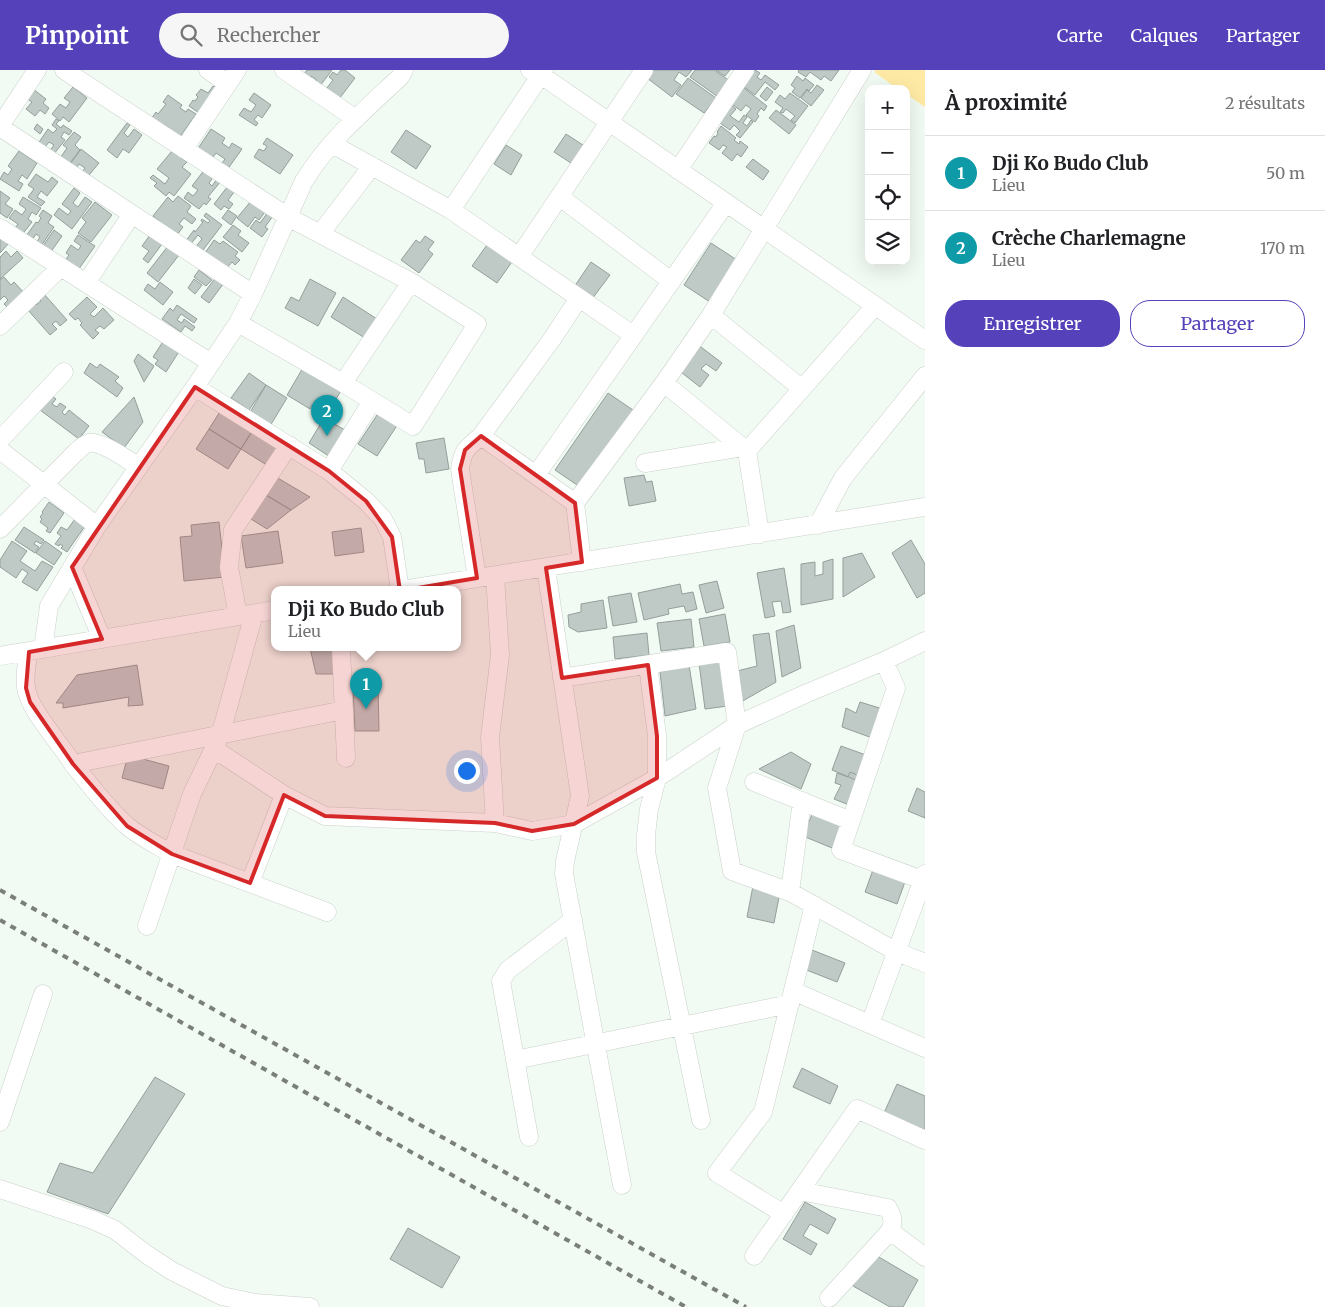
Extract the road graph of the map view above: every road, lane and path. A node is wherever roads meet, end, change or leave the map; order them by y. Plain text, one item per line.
1 (37, 70) edge
2 (64, 70) edge
3 (208, 70) edge
4 (284, 70) edge
5 (404, 70) edge
6 (644, 70) edge
7 (745, 70) edge
8 (860, 71) edge
9 (538, 72) edge
10 (232, 77) edge
11 (356, 119) junction
12 (609, 123) junction
13 (0, 126) edge
14 (332, 144) junction
15 (184, 149) junction
16 (372, 166) junction
17 (678, 170) junction
18 (560, 198) junction
19 (726, 203) junction
20 (451, 210) junction
21 (132, 214) junction
22 (288, 217) junction
23 (0, 228) edge
24 (764, 229) junction
25 (320, 234) junction
26 (519, 257) junction
27 (61, 267) junction
28 (671, 281) junction
29 (411, 282) junction
30 (86, 283) junction
31 (253, 294) junction
32 (579, 298) junction
33 (875, 306) junction
34 (711, 315) junction
35 (238, 323) junction
36 (0, 326) edge
37 (633, 335) junction
38 (925, 340) edge
39 (211, 363) junction
40 (64, 372) dead end
41 (925, 376) edge
42 (343, 383) junction
43 (664, 383) junction
44 (195, 387) junction
45 (802, 389) junction
46 (372, 401) junction
47 (482, 436) junction
48 (0, 440) edge
49 (289, 445) junction
50 (745, 449) junction
51 (0, 450) edge
52 (645, 463) dead end
53 (139, 467) junction
54 (329, 471) junction
55 (536, 475) junction
56 (44, 484) junction
57 (575, 503) junction
58 (925, 507) edge
59 (818, 525) junction
60 (96, 526) junction
61 (0, 529) edge
62 (760, 534) junction
63 (582, 562) junction
64 (72, 567) junction
65 (546, 568) junction
66 (495, 576) junction
67 (477, 578) junction
68 (400, 586) edge
69 (426, 586) edge
70 (271, 611) edge
71 (246, 615) junction
72 (102, 639) junction
73 (923, 644) edge
74 (36, 650) junction
75 (340, 651) edge
76 (0, 656) edge
77 (884, 661) junction
78 (648, 664) junction
79 (562, 678) junction
80 (344, 710) junction
81 (737, 725) junction
82 (217, 742) junction
83 (346, 758) dead end
84 (73, 764) junction
85 (657, 778) junction
86 (754, 782) dead end
87 (284, 794) junction
88 (802, 802) junction
89 (851, 821) junction
90 (495, 823) junction
91 (574, 824) junction
92 (172, 854) junction
93 (924, 878) edge
94 (250, 883) junction
95 (790, 892) junction
96 (814, 906) junction
97 (327, 912) dead end
98 (573, 920) junction
99 (147, 926) dead end
100 (897, 952) junction
101 (925, 963) edge
102 (43, 994) dead end
103 (792, 998) junction
104 (870, 1024) junction
105 (682, 1026) junction
106 (596, 1044) junction
107 (925, 1048) edge
108 (515, 1060) junction
109 (701, 1120) dead end
110 (0, 1122) edge
111 (529, 1137) dead end
112 (925, 1140) edge
113 (622, 1185) dead end
114 (0, 1189) edge
115 (800, 1191) junction
116 (784, 1214) junction
117 (890, 1231) junction
118 (754, 1256) dead end
119 (925, 1256) edge
120 (829, 1298) dead end
121 (310, 1307) edge

1 - 13 street
2 - 15 street
3 - 10 street
4 - 11 street
5 - 11 street
6 - 12 street
7 - 17 street
8 - 24 street
9 - 12 street
9 - 20 street
10 - 15 street
11 - 14 street
12 - 17 street
12 - 18 street
13 - 21 street
14 - 16 street
14 - 22 street
15 - 22 street
16 - 20 street
16 - 25 street
17 - 19 street
18 - 26 street
18 - 28 street
19 - 24 street
19 - 28 street
20 - 26 street
21 - 30 street
21 - 31 street
22 - 25 street
22 - 31 street
23 - 27 street
24 - 33 street
24 - 34 street
25 - 29 street
26 - 32 street
27 - 30 street
27 - 36 street
28 - 37 street
29 - 42 street
29 - 46 street
30 - 39 street
31 - 35 street
32 - 37 street
32 - 47 street
33 - 38 street
33 - 45 street
34 - 43 street
34 - 45 street
35 - 39 street
35 - 42 street
37 - 55 street
39 - 44 street
40 - 48 street
41 - 59 street
42 - 46 street
43 - 50 street
43 - 57 street
44 - 49 street
44 - 53 street
45 - 50 street
46 - 54 street
47 - 55 street
47 - 67 street
49 - 54 street
49 - 71 street
50 - 52 street
50 - 62 street
51 - 56 street
53 - 56 street
53 - 60 street
54 - 68 street
55 - 57 street
56 - 60 street
56 - 61 street
57 - 63 street
58 - 59 street
59 - 62 street
60 - 64 street
62 - 63 street
63 - 65 street
64 - 72 street
64 - 74 street
65 - 66 street
65 - 79 street
66 - 67 street
66 - 90 street
67 - 69 street
70 - 71 street
71 - 72 street
71 - 82 street
72 - 74 street
73 - 77 street
74 - 76 street
74 - 84 street
75 - 80 street
77 - 81 street
77 - 89 street
78 - 79 street
78 - 81 street
78 - 85 street
79 - 91 street
80 - 82 street
80 - 83 street
81 - 85 street
81 - 95 street
82 - 84 street
82 - 87 street
82 - 92 street
84 - 92 street
85 - 91 street
85 - 105 street
86 - 88 street
87 - 90 street
87 - 94 street
88 - 89 street
88 - 95 street
89 - 93 street
90 - 91 street
91 - 98 street
92 - 94 street
92 - 99 street
93 - 100 street
94 - 97 street
95 - 96 street
96 - 100 street
96 - 103 street
98 - 106 street
98 - 108 street
100 - 101 street
100 - 104 street
102 - 110 street
103 - 104 street
103 - 105 street
103 - 116 street
104 - 107 street
105 - 106 street
105 - 109 street
106 - 108 street
106 - 113 street
108 - 111 street
112 - 115 street
114 - 121 street
115 - 116 street
115 - 117 street
116 - 118 street
117 - 119 street
117 - 120 street

